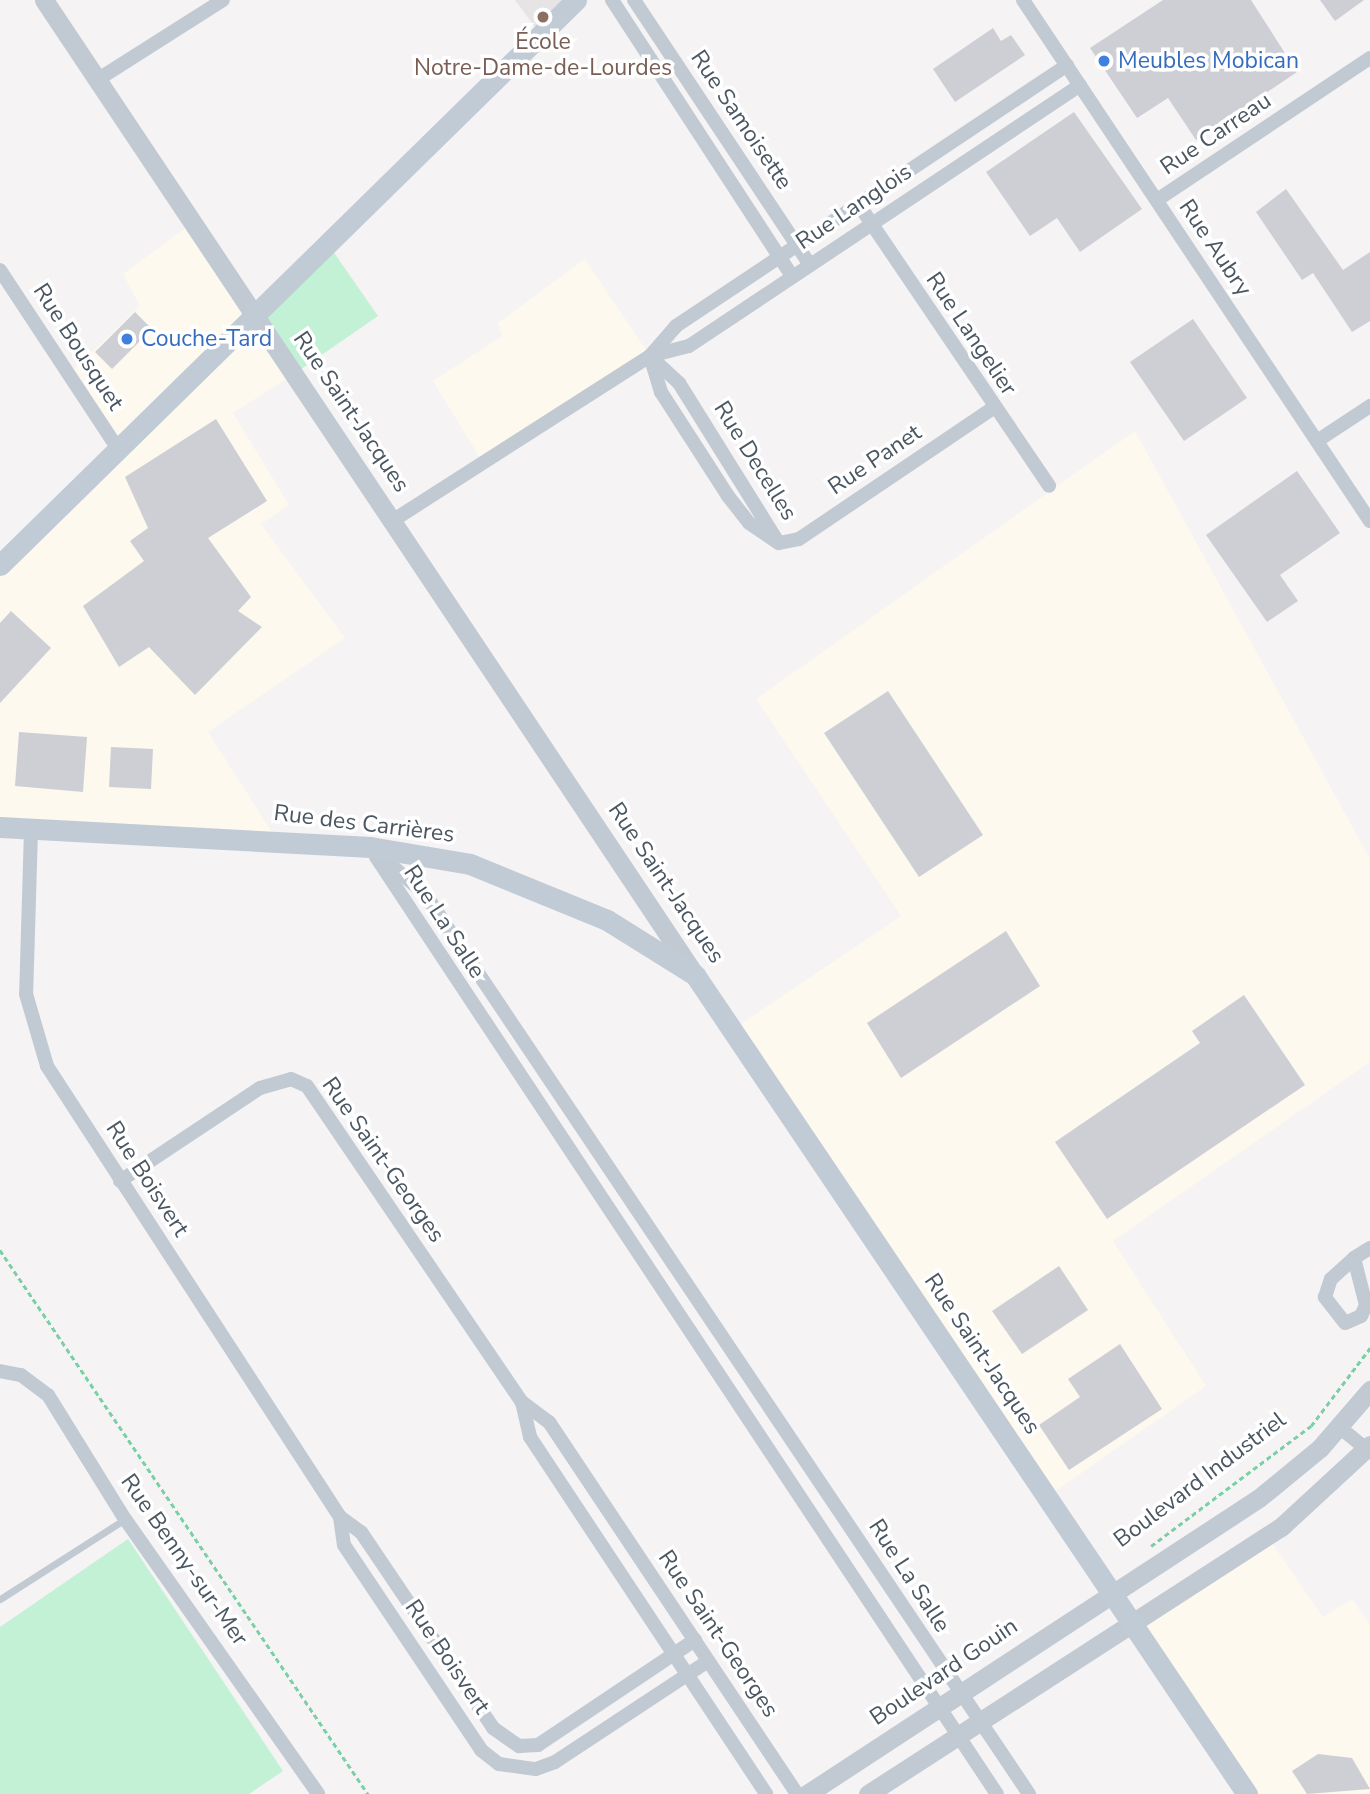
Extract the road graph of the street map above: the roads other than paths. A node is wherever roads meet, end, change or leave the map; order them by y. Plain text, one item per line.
1 (44, 0) edge
2 (223, 0) edge
3 (576, 0) edge
4 (612, 0) edge
5 (634, 0) edge
6 (1023, 0) edge
7 (1370, 58) edge
8 (1067, 65) junction
9 (97, 80) junction
10 (1080, 85) junction
11 (1157, 200) junction
12 (859, 205) junction
13 (871, 222) junction
14 (797, 244) junction
15 (779, 256) junction
16 (810, 265) junction
17 (0, 270) edge
18 (792, 276) junction
19 (255, 316) junction
20 (650, 356) junction
21 (1370, 406) edge
22 (993, 408) junction
23 (1317, 441) junction
24 (118, 449) junction
25 (1049, 486) dead end
26 (392, 521) junction
27 (1370, 521) edge
28 (779, 543) junction
29 (0, 565) edge
30 (0, 827) edge
31 (31, 830) junction
32 (370, 847) junction
33 (695, 975) junction
34 (557, 1095) junction
35 (539, 1107) junction
36 (120, 1181) junction
37 (1370, 1248) edge
38 (1354, 1258) dead end
39 (704, 1310) junction
40 (682, 1325) junction
41 (0, 1371) edge
42 (1370, 1390) edge
43 (522, 1402) junction
44 (1338, 1426) junction
45 (1369, 1448) edge
46 (340, 1517) junction
47 (125, 1519) junction
48 (845, 1521) junction
49 (823, 1535) junction
50 (1111, 1591) junction
51 (0, 1599) edge
52 (1131, 1622) junction
53 (695, 1640) junction
54 (673, 1655) junction
55 (708, 1661) junction
56 (686, 1675) junction
57 (957, 1691) junction
58 (936, 1706) junction
59 (979, 1719) junction
60 (957, 1734) junction
61 (519, 1746) junction
62 (517, 1766) junction
63 (318, 1794) edge
64 (766, 1794) edge
65 (797, 1794) edge
66 (807, 1794) edge
67 (868, 1794) edge
68 (998, 1794) edge
69 (1029, 1794) edge
70 (1247, 1794) edge

1 - 9 street, Rue Saint-Jacques
2 - 9 street
3 - 19 main road
4 - 15 street, Rue Samoisette
5 - 14 street, Rue Samoisette
6 - 8 street, Rue Aubry
7 - 11 street, Rue Carreau
8 - 10 street, Rue Aubry
8 - 12 street, Rue Langlois
9 - 19 street, Rue Saint-Jacques
10 - 11 street, Rue Aubry
10 - 13 street, Rue Langlois
11 - 23 street, Rue Aubry
12 - 13 street, Rue Langelier
12 - 14 street, Rue Langlois
13 - 16 street, Rue Langlois
13 - 22 street, Rue Langelier
14 - 15 street, Rue Langlois
14 - 16 street, Rue Samoisette
15 - 18 street, Rue Samoisette
15 - 20 street, Rue Langlois
16 - 18 street, Rue Langlois
17 - 24 street, Rue Bousquet
18 - 20 street, Rue Langlois
19 - 24 main road
19 - 26 street, Rue Saint-Jacques
20 - 26 street, Rue Langlois
20 - 28 street, Rue Decelles
20 - 28 street, Rue Decelles
21 - 23 street
22 - 25 street, Rue Langelier
22 - 28 street, Rue Panet
23 - 27 street, Rue Aubry
24 - 29 main road
26 - 33 street, Rue Saint-Jacques
30 - 31 main road, Rue des Carrières
31 - 32 main road, Rue des Carrières
31 - 36 street, Rue Boisvert
32 - 33 main road, Rue des Carrières
32 - 34 street, Rue La Salle
32 - 35 street, Rue La Salle
33 - 50 main road, Rue Saint-Jacques
34 - 35 street
34 - 39 street, Rue La Salle
35 - 40 street, Rue La Salle
36 - 43 street, Rue Saint-Georges
36 - 46 street, Rue Boisvert
37 - 38 street
39 - 40 street
39 - 48 street, Rue La Salle
40 - 49 street, Rue La Salle
41 - 47 street, Rue Benny-sur-Mer
42 - 44 street, Boulevard Industriel
43 - 53 street, Rue Saint-Georges
43 - 54 street, Rue Saint-Georges
44 - 45 street
44 - 50 street, Boulevard Industriel
45 - 52 street
46 - 61 street, Rue Boisvert
46 - 62 street, Rue Boisvert
47 - 51 lane
47 - 63 street, Rue Benny-sur-Mer
48 - 49 street, Rue La Salle
48 - 57 street, Rue La Salle
49 - 58 street, Rue La Salle
50 - 52 main road, Rue Saint-Jacques
50 - 57 street, Boulevard Gouin
52 - 59 street
52 - 70 main road, Rue Saint-Jacques
53 - 54 street
53 - 55 street, Rue Saint-Georges
54 - 56 street, Rue Saint-Georges
54 - 61 street
55 - 56 street, Rue Boisvert
55 - 65 street, Rue Saint-Georges
56 - 62 street, Rue Boisvert
56 - 64 street, Rue Saint-Georges
57 - 58 street, Boulevard Gouin
57 - 59 street, Rue La Salle
58 - 60 street, Rue La Salle
58 - 66 street, Boulevard Gouin
59 - 60 street
59 - 69 street, Rue La Salle
60 - 67 street
60 - 68 street, Rue La Salle
61 - 62 street

